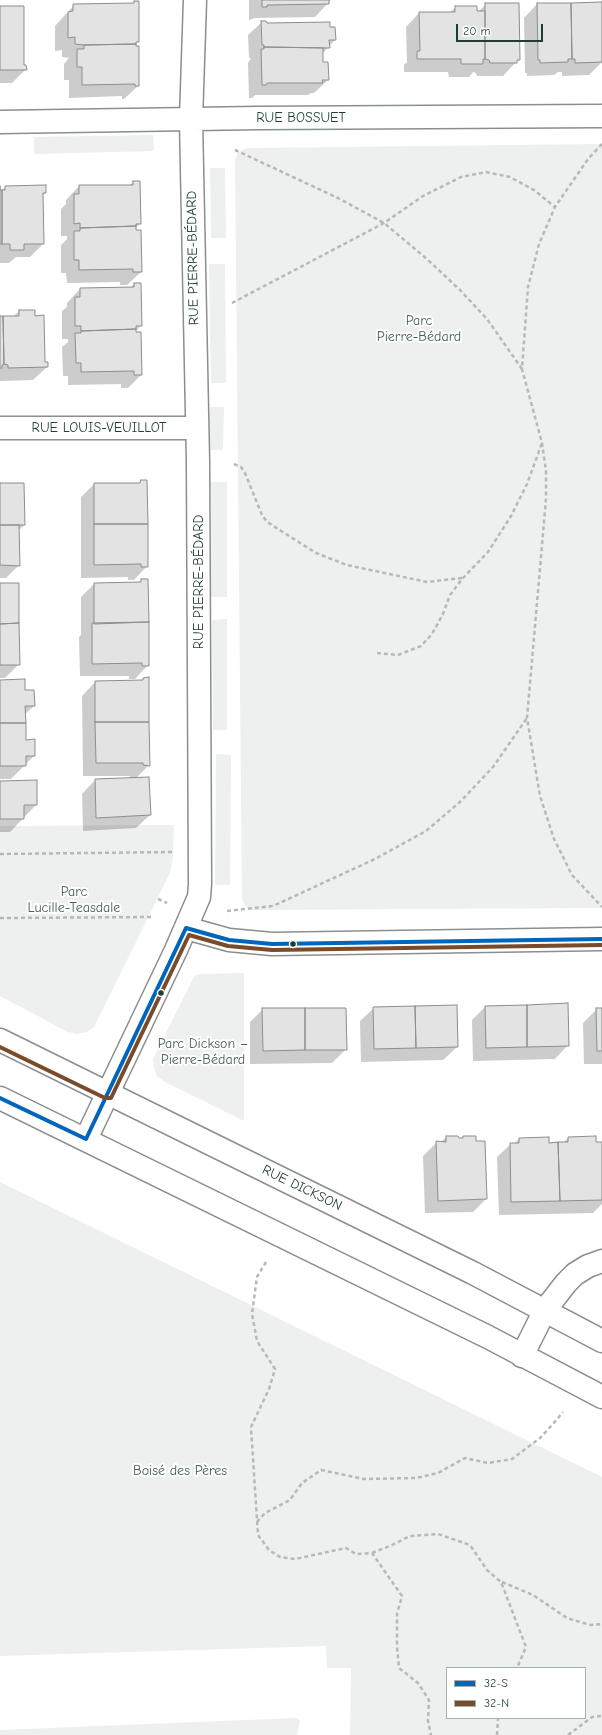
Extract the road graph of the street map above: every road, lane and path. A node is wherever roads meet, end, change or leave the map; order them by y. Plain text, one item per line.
1 (195, 0) edge
2 (602, 116) edge
3 (191, 120) junction
4 (0, 122) edge
5 (602, 144) edge
6 (235, 150) dead end
7 (555, 207) junction
8 (384, 223) junction
9 (232, 303) dead end
10 (522, 369) junction
11 (0, 428) edge
12 (197, 428) junction
13 (542, 443) junction
14 (234, 464) dead end
15 (463, 578) junction
16 (377, 653) dead end
17 (527, 718) junction
18 (177, 852) dead end
19 (0, 854) edge
20 (602, 907) edge
21 (242, 910) dead end
22 (152, 917) dead end
23 (0, 918) edge
24 (186, 928) junction
25 (602, 939) edge
26 (0, 1040) edge
27 (108, 1093) junction
28 (0, 1098) edge
29 (86, 1139) junction
30 (602, 1261) edge
31 (266, 1262) dead end
32 (544, 1310) junction
33 (602, 1341) edge
34 (522, 1356) junction
35 (602, 1397) edge
36 (563, 1412) dead end
37 (257, 1522) junction
38 (372, 1553) junction
39 (502, 1582) junction
40 (602, 1624) edge
41 (517, 1667) edge
42 (602, 1716) edge
43 (498, 1719) edge
44 (431, 1735) edge
45 (497, 1735) edge
46 (568, 1735) edge

1 - 3 street, RUE PIERRE-BÉDARD
2 - 3 street, RUE BOSSUET
3 - 4 street, RUE BOSSUET
3 - 12 street, RUE PIERRE-BÉDARD
5 - 7 path
6 - 8 path
7 - 8 path
7 - 10 path
8 - 9 path
8 - 10 path
10 - 13 path
11 - 12 street, RUE LOUIS-VEUILLOT
12 - 24 street, RUE PIERRE-BÉDARD
13 - 15 path
13 - 17 path
14 - 15 path
15 - 16 path
17 - 20 path
17 - 21 path
18 - 19 path
22 - 23 path
24 - 25 street
24 - 27 street, RUE PIERRE-BÉDARD
26 - 27 street, RUE DICKSON
27 - 29 street, RUE PIERRE-BÉDARD
27 - 32 street, RUE DICKSON
28 - 29 street
29 - 34 street
30 - 32 street
31 - 37 path
32 - 33 street, RUE DICKSON
32 - 34 street
34 - 35 street
36 - 37 path
37 - 38 path
38 - 39 path
38 - 44 path
39 - 40 path
39 - 41 path
42 - 46 path
43 - 45 path

